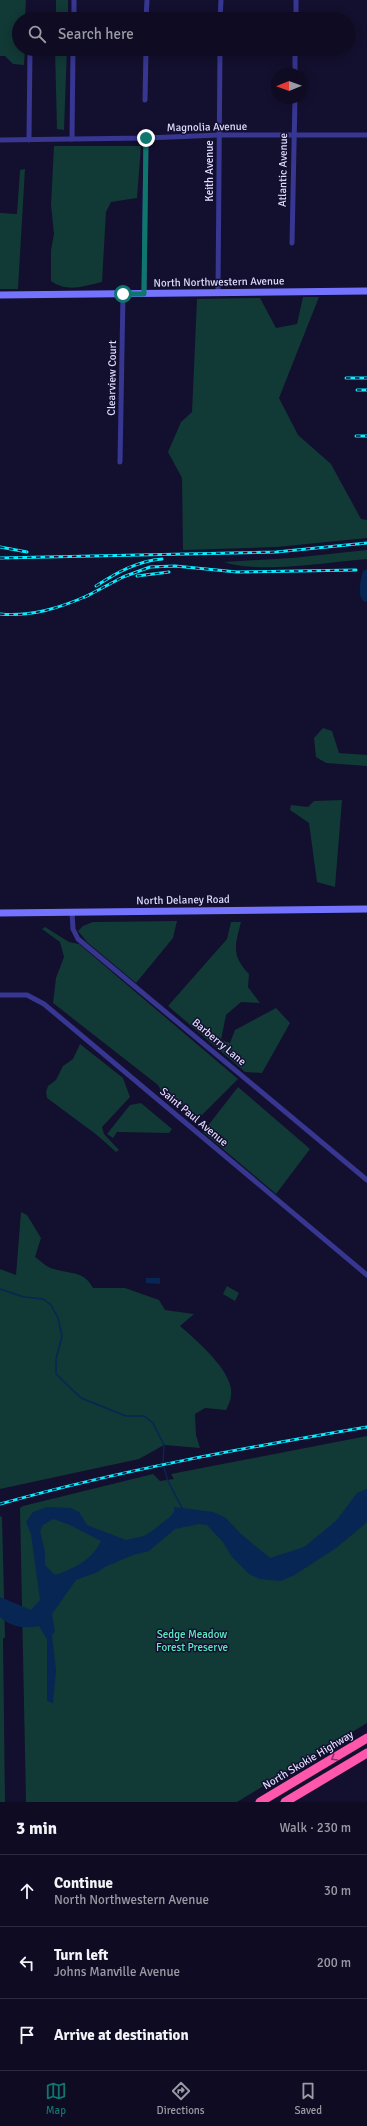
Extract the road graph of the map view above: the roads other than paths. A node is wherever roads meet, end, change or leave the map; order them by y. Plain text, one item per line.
1 (74, 0) edge
2 (147, 0) edge
3 (221, 0) edge
4 (296, 0) edge
5 (74, 12) edge
6 (146, 12) edge
7 (220, 12) edge
8 (296, 12) edge
9 (30, 56) edge
10 (73, 56) edge
11 (146, 56) edge
12 (220, 56) edge
13 (295, 56) edge
14 (295, 68) edge
15 (145, 100) dead end
16 (295, 104) edge
17 (219, 135) junction
18 (294, 135) junction
19 (367, 135) edge
20 (146, 138) junction
21 (72, 139) junction
22 (0, 140) edge
23 (29, 140) junction
24 (292, 243) dead end
25 (367, 291) edge
26 (218, 293) junction
27 (123, 294) junction
28 (144, 294) junction
29 (0, 295) edge
30 (120, 462) dead end
31 (367, 909) edge
32 (72, 912) junction
33 (0, 913) edge
34 (0, 995) edge
35 (367, 1180) edge
36 (367, 1275) edge
37 (367, 1738) edge
38 (367, 1753) edge
39 (260, 1802) edge
40 (285, 1802) edge

1 - 5 street
2 - 6 street
3 - 7 street
4 - 8 street
9 - 23 street
10 - 21 street
11 - 15 street
12 - 17 street, Keith Avenue
13 - 14 street
16 - 18 street, Atlantic Avenue
17 - 18 street, Magnolia Avenue
17 - 20 street, Magnolia Avenue
17 - 26 street, Keith Avenue
18 - 19 street, Magnolia Avenue
18 - 24 street, Atlantic Avenue
20 - 21 street, Magnolia Avenue
20 - 28 street
21 - 23 street, Magnolia Avenue
22 - 23 street, Magnolia Avenue
25 - 26 street, North Northwestern Avenue
26 - 28 street, North Northwestern Avenue
27 - 28 street, North Northwestern Avenue
27 - 29 street, North Northwestern Avenue
27 - 30 street, Clearview Court
31 - 32 street, North Delaney Road
32 - 33 street, North Delaney Road
32 - 35 street, Barberry Lane
34 - 36 street, Saint Paul Avenue
37 -> 39 highway, North Skokie Highway
38 - 40 highway

